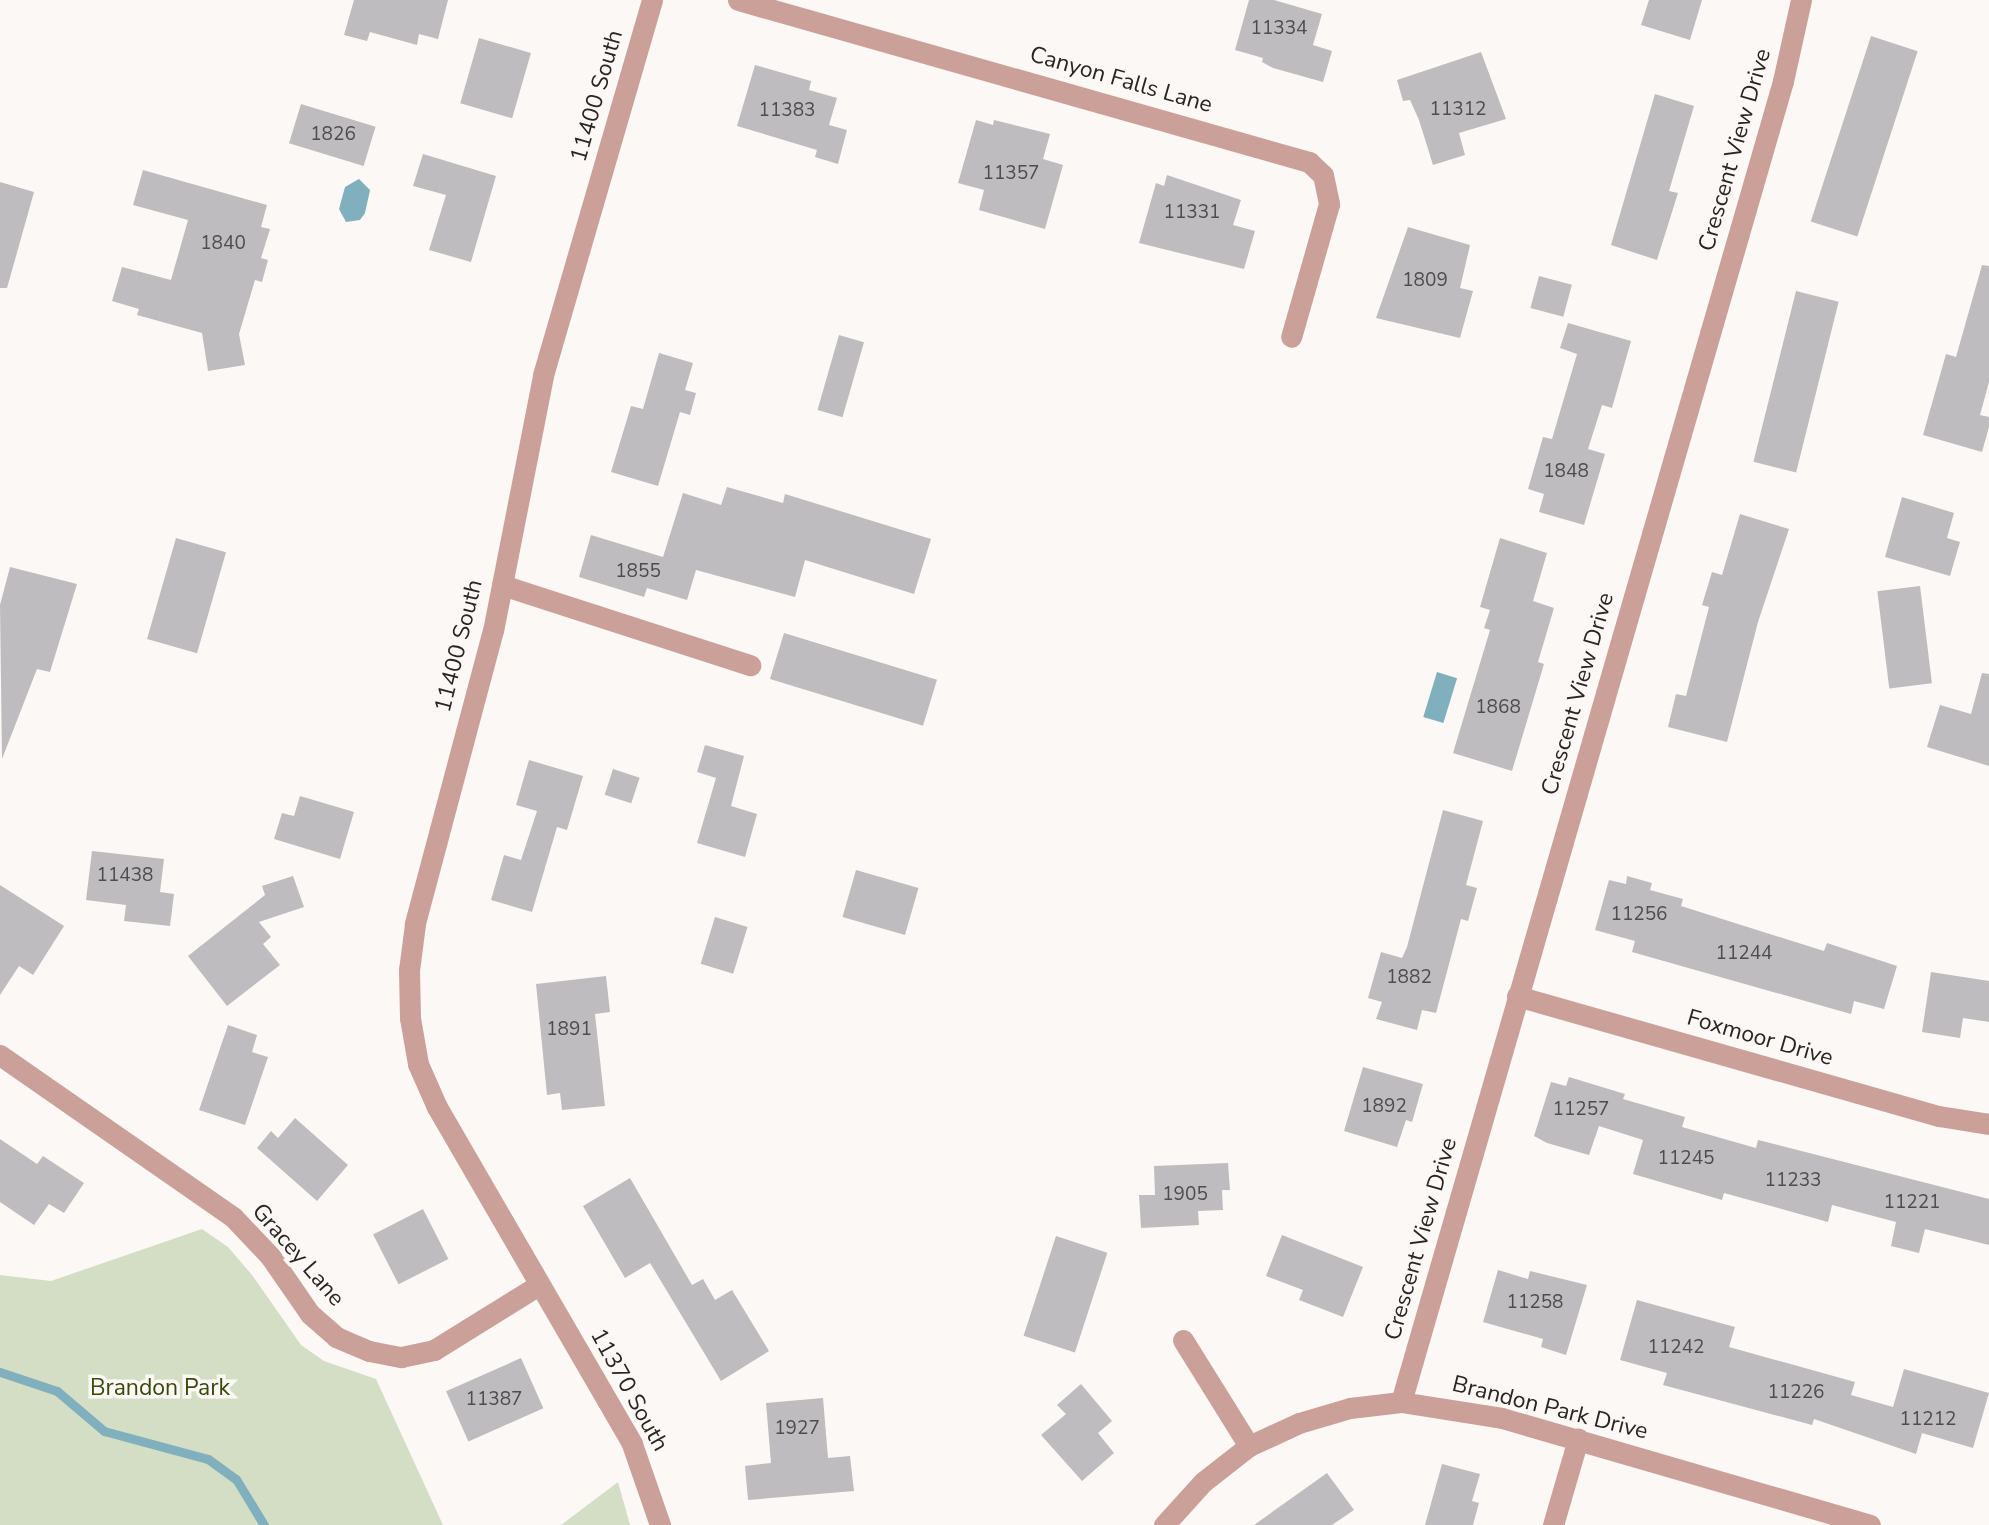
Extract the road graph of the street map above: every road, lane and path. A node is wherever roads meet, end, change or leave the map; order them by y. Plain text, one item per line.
1 (652, 0) edge
2 (738, 0) edge
3 (1801, 0) edge
4 (1291, 337) dead end
5 (502, 585) junction
6 (750, 665) dead end
7 (1517, 996) junction
8 (0, 1055) edge
9 (1989, 1124) edge
10 (539, 1285) junction
11 (1183, 1340) dead end
12 (1401, 1402) junction
13 (1578, 1439) junction
14 (1249, 1446) junction
15 (660, 1525) edge
16 (1164, 1525) edge
17 (1553, 1525) edge
18 (1870, 1525) edge

1 - 5 street, 11400 South
2 - 4 street, Canyon Falls Lane
3 - 7 street, Crescent View Drive
5 - 6 street
5 - 10 street, 11400 South
7 - 9 street, Foxmoor Drive
7 - 12 street, Crescent View Drive
8 - 10 street, Gracey Lane
10 - 15 street, 11370 South
11 - 14 street
12 - 13 street, Brandon Park Drive
12 - 14 street, Brandon Park Drive
13 - 17 street
13 - 18 street, Brandon Park Drive
14 - 16 street, Brandon Park Drive

